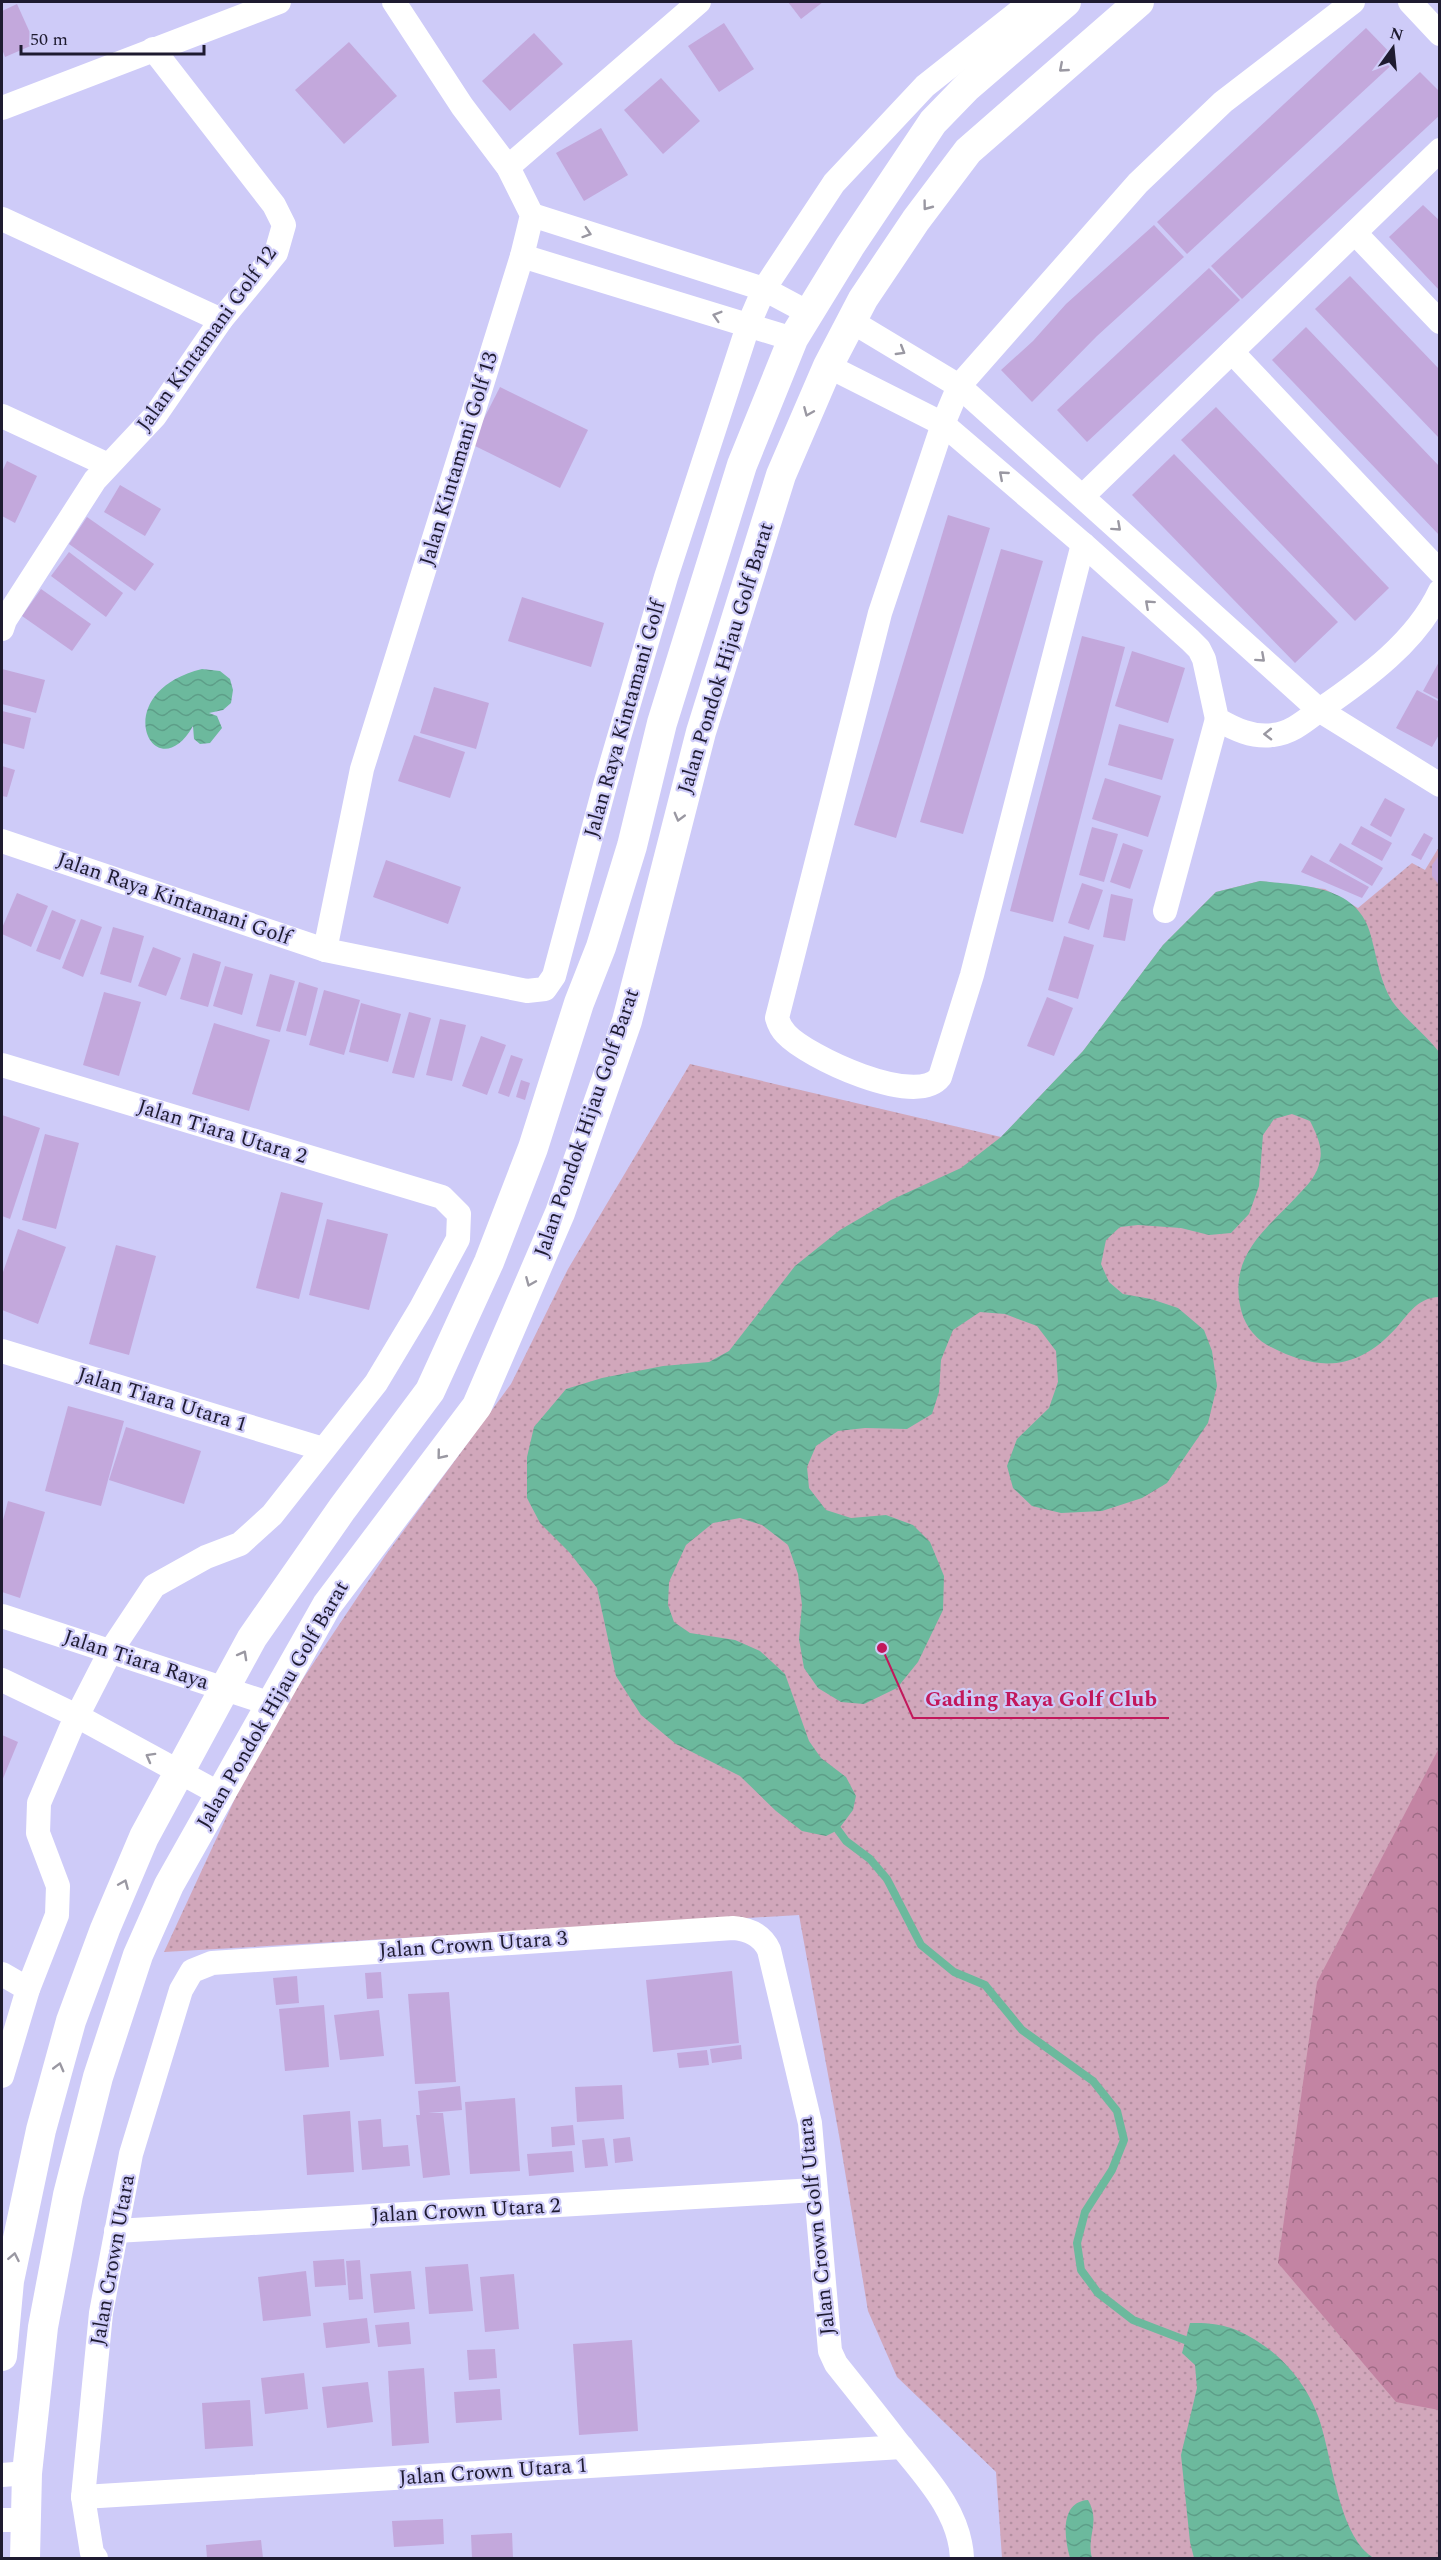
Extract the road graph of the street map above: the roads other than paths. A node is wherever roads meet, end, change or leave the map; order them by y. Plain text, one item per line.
1 (279, 2) edge
2 (394, 2) edge
3 (699, 2) edge
4 (1031, 2) edge
5 (1066, 2) edge
6 (1138, 2) edge
7 (1353, 2) edge
8 (1410, 2) edge
9 (1440, 34) edge
10 (1097, 38) junction
11 (153, 50) junction
12 (2, 108) edge
13 (1440, 150) edge
14 (508, 167) junction
15 (532, 215) junction
16 (2, 219) edge
17 (1355, 233) junction
18 (522, 256) junction
19 (764, 289) junction
20 (807, 312) junction
21 (221, 320) junction
22 (851, 321) junction
23 (1440, 322) edge
24 (748, 326) junction
25 (793, 339) junction
26 (1232, 352) junction
27 (828, 366) junction
28 (959, 386) junction
29 (2, 417) edge
30 (943, 424) junction
31 (108, 465) junction
32 (1083, 496) junction
33 (1083, 544) junction
34 (1440, 572) edge
35 (1440, 591) edge
36 (3, 623) edge
37 (1319, 710) junction
38 (1217, 720) junction
39 (662, 723) junction
40 (701, 732) junction
41 (1440, 786) edge
42 (2, 841) edge
43 (1165, 911) dead end
44 (325, 950) junction
45 (2, 1065) edge
46 (2, 1352) edge
47 (430, 1391) junction
48 (477, 1406) junction
49 (323, 1449) junction
50 (2, 1616) edge
51 (110, 1652) junction
52 (2, 1680) edge
53 (224, 1688) junction
54 (271, 1704) junction
55 (77, 1716) junction
56 (178, 1772) junction
57 (220, 1794) junction
58 (755, 1934) joint
59 (192, 1971) joint
60 (2, 1974) edge
61 (28, 1989) junction
62 (2, 2076) edge
63 (816, 2190) junction
64 (116, 2231) junction
65 (2, 2356) edge
66 (902, 2447) junction
67 (14, 2474) edge
68 (83, 2497) junction
69 (13, 2520) edge
70 (25, 2559) edge
71 (96, 2559) edge
72 (962, 2559) edge

1 - 11 street
2 - 14 street
3 - 14 street
4 - 19 street, Jalan Raya Kintamani Golf
5 - 10 street
5 - 20 street, Jalan Pondok Hijau Golf Barat
6 - 10 street, Jalan Pondok Hijau Golf Barat
7 - 28 street
8 - 9 street
10 -> 22 street, Jalan Pondok Hijau Golf Barat
11 - 12 street
11 - 21 street, Jalan Kintamani Golf 12
13 - 17 street
14 - 15 street
15 - 18 street, Jalan Kintamani Golf 13
15 -> 19 street
16 - 21 street
17 - 23 street
17 - 26 street
24 -> 18 street
18 - 44 street, Jalan Kintamani Golf 13
19 - 20 street
19 - 24 street, Jalan Raya Kintamani Golf
20 - 25 street, Jalan Pondok Hijau Golf Barat
21 - 31 street, Jalan Kintamani Golf 12
22 - 27 street, Jalan Pondok Hijau Golf Barat
22 -> 28 street
24 - 25 street
24 - 44 street, Jalan Raya Kintamani Golf
25 - 39 street, Jalan Pondok Hijau Golf Barat
26 - 32 street
26 - 34 street
27 - 30 street
27 -> 40 street, Jalan Pondok Hijau Golf Barat
28 - 30 street
28 - 32 street
29 - 31 street
33 -> 30 street
30 - 33 street
31 - 36 street, Jalan Kintamani Golf 12
32 -> 37 street
38 -> 33 street
35 - 37 street
37 -> 38 street
37 - 41 street
38 - 43 street
39 - 40 street
39 - 47 street, Jalan Pondok Hijau Golf Barat
40 -> 48 street, Jalan Pondok Hijau Golf Barat
42 - 44 street, Jalan Raya Kintamani Golf
45 - 49 street, Jalan Tiara Utara 2
46 - 49 street, Jalan Tiara Utara 1
47 - 48 street
53 -> 47 street, Jalan Pondok Hijau Golf Barat
48 -> 54 street, Jalan Pondok Hijau Golf Barat
49 - 51 street
50 - 51 street, Jalan Tiara Raya
51 - 53 street, Jalan Tiara Raya
51 - 55 street
52 - 55 street
53 - 54 street, Jalan Tiara Raya
53 - 56 street, Jalan Pondok Hijau Golf Barat
54 - 57 street, Jalan Pondok Hijau Golf Barat
56 -> 55 street
55 - 61 street
56 - 57 street
65 -> 56 street, Jalan Pondok Hijau Golf Barat
57 - 67 street, Jalan Pondok Hijau Golf Barat
58 - 59 street, Jalan Crown Utara 3
58 - 63 street, Jalan Crown Golf Utara
59 - 64 street, Jalan Crown Utara
60 - 61 street
61 - 62 street
63 - 64 street, Jalan Crown Utara 2
63 - 66 street, Jalan Crown Golf Utara
64 - 68 street, Jalan Crown Utara
66 - 68 street, Jalan Crown Utara 1
66 - 72 street, Jalan Crown Golf Utara
67 - 69 street, Jalan Pondok Hijau Golf Barat
68 - 71 street, Jalan Crown Utara
69 - 70 street, Jalan Pondok Hijau Golf Barat

